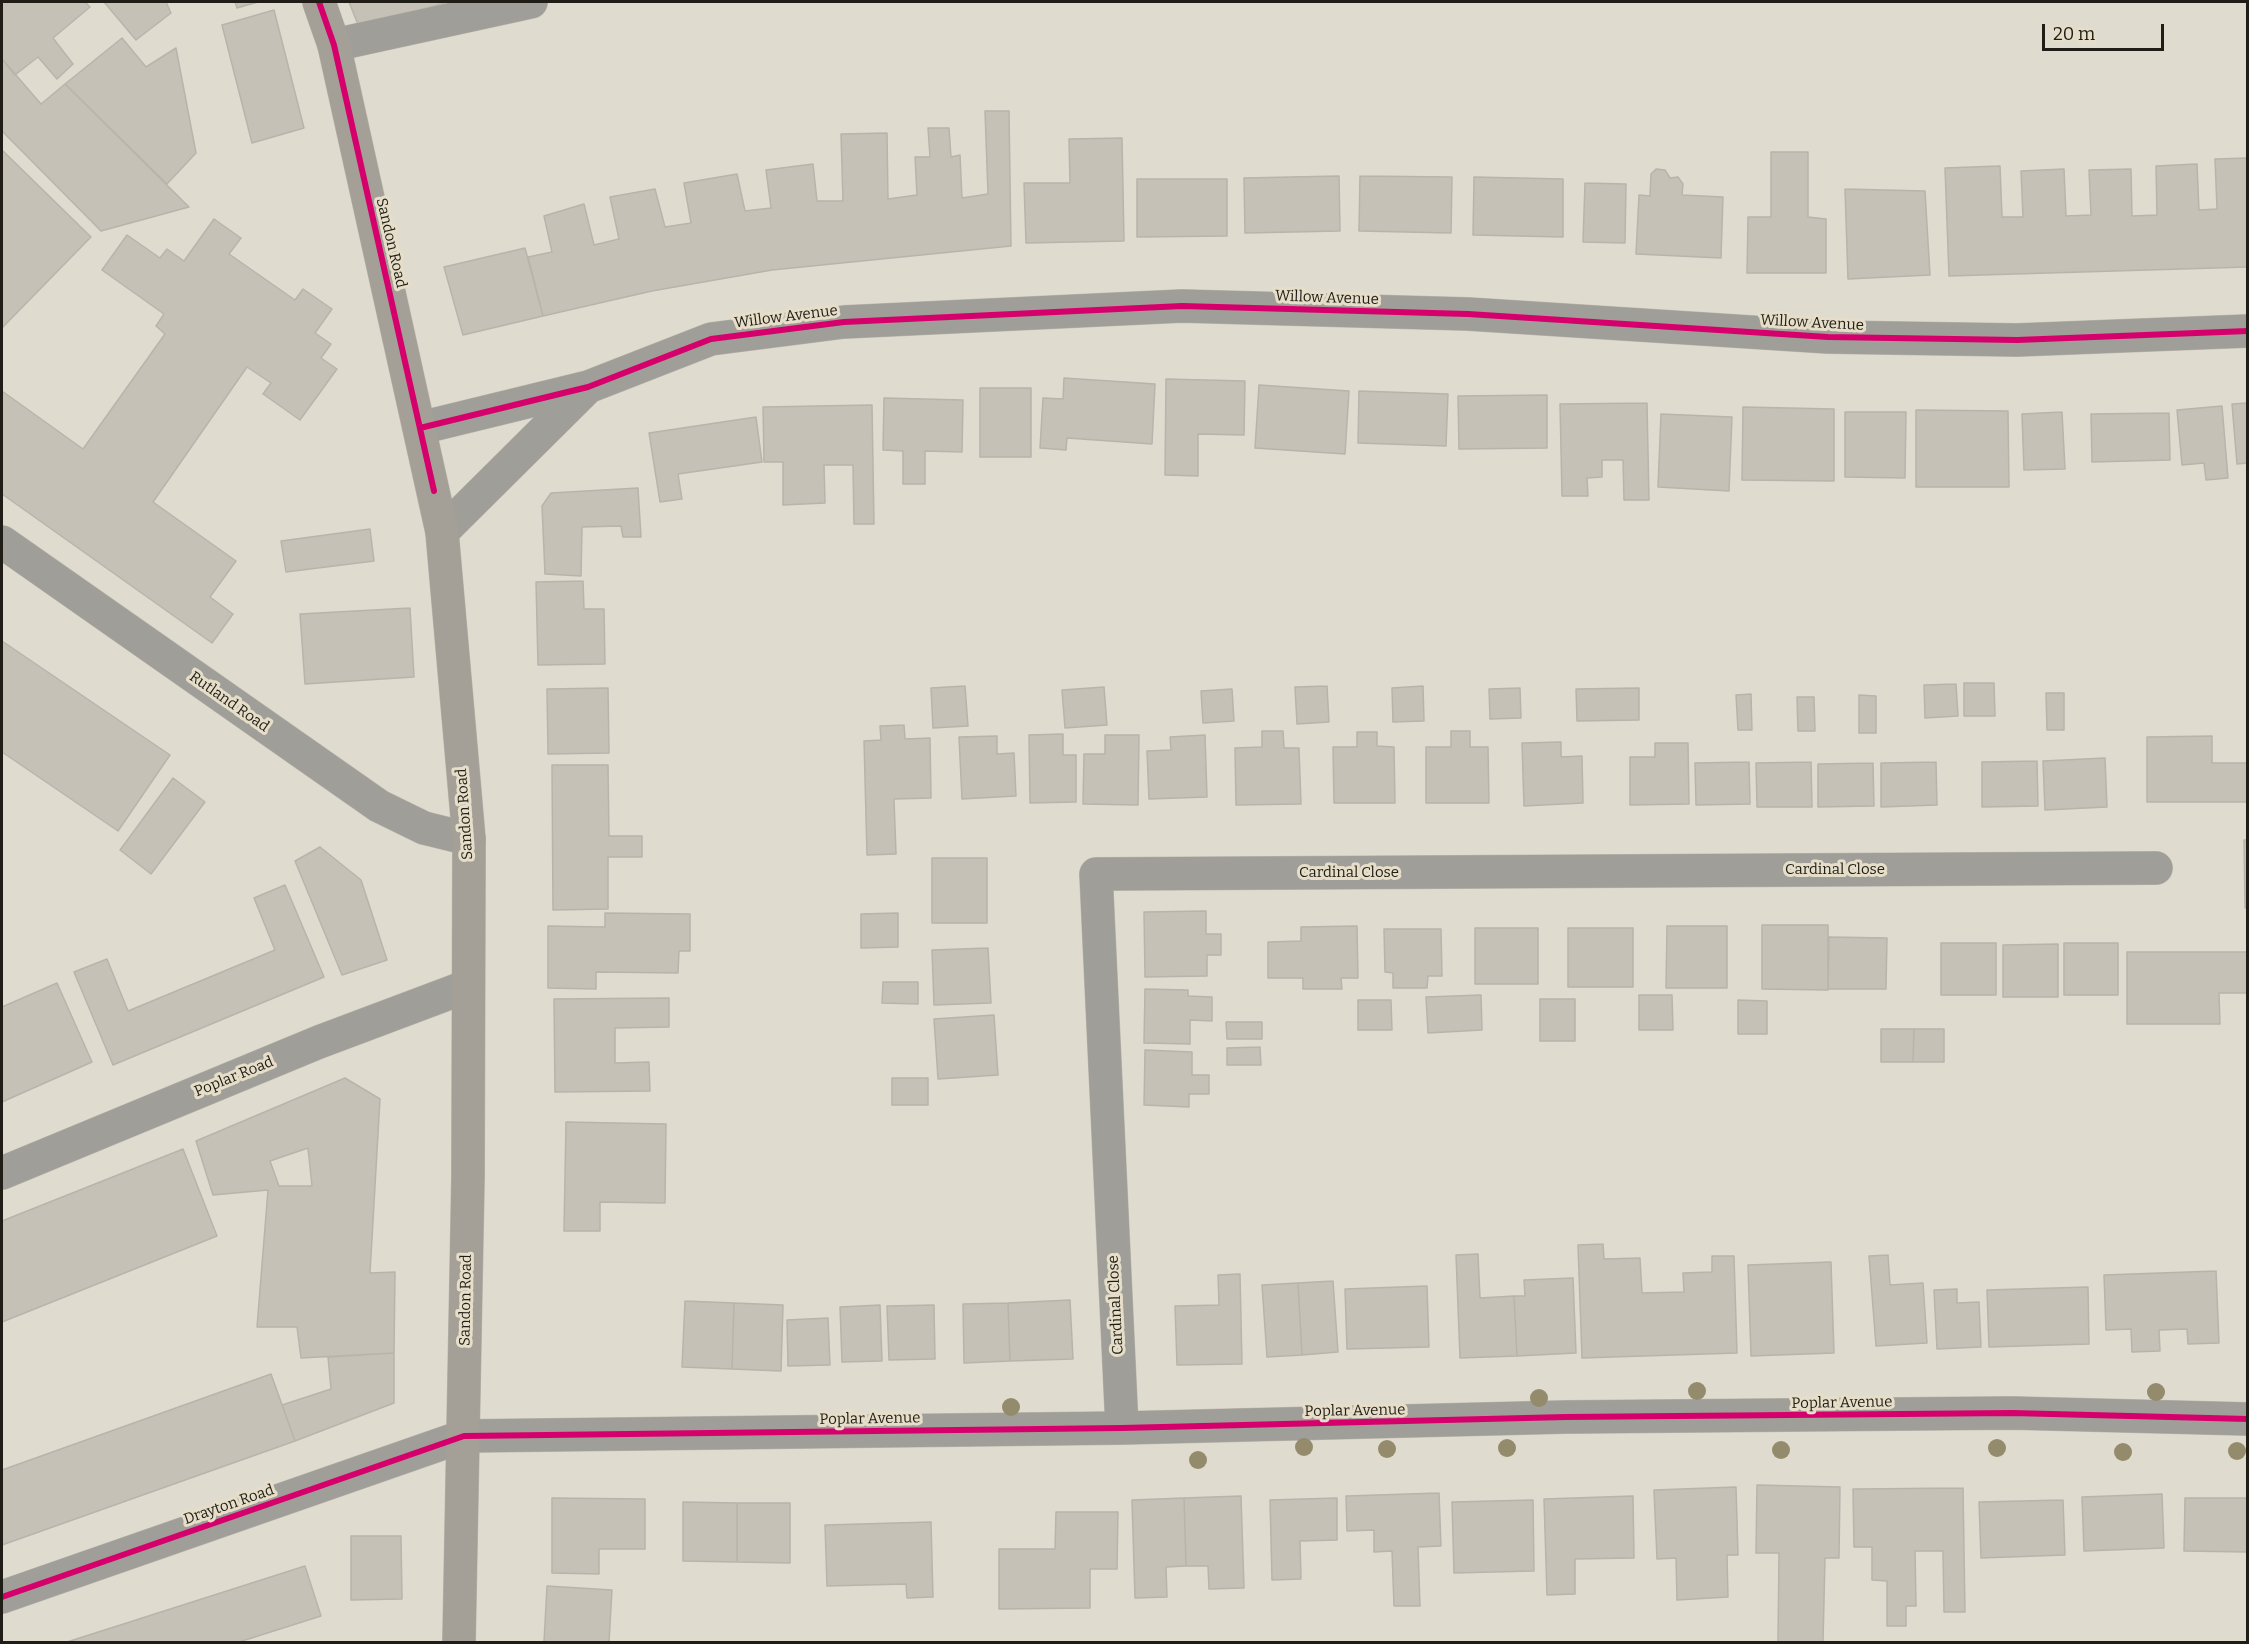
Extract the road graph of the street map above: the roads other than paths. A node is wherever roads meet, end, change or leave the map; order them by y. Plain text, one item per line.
1 (319, 2) edge
2 (531, 2) edge
3 (334, 45) junction
4 (2247, 331) edge
5 (588, 387) junction
6 (420, 428) junction
7 (442, 532) junction
8 (2, 542) edge
9 (469, 839) junction
10 (2156, 868) dead end
11 (468, 986) junction
12 (2, 1173) edge
13 (2247, 1419) edge
14 (1122, 1428) junction
15 (464, 1436) junction
16 (2, 1597) edge
17 (459, 1642) edge

1 - 3 main road, Sandon Road
2 - 3 street
3 - 6 main road, Sandon Road
4 - 5 street, Willow Avenue
5 - 6 street, Willow Avenue
5 - 7 street, Willow Avenue
6 - 7 main road, Sandon Road
7 - 9 main road, Sandon Road
8 - 9 street, Rutland Road
9 - 11 main road, Sandon Road
10 - 14 street, Cardinal Close
11 - 12 street, Poplar Road
11 - 15 main road, Sandon Road
13 - 14 street, Poplar Avenue
14 - 15 street, Poplar Avenue
15 - 16 street, Drayton Road
15 - 17 main road, Sandon Road

